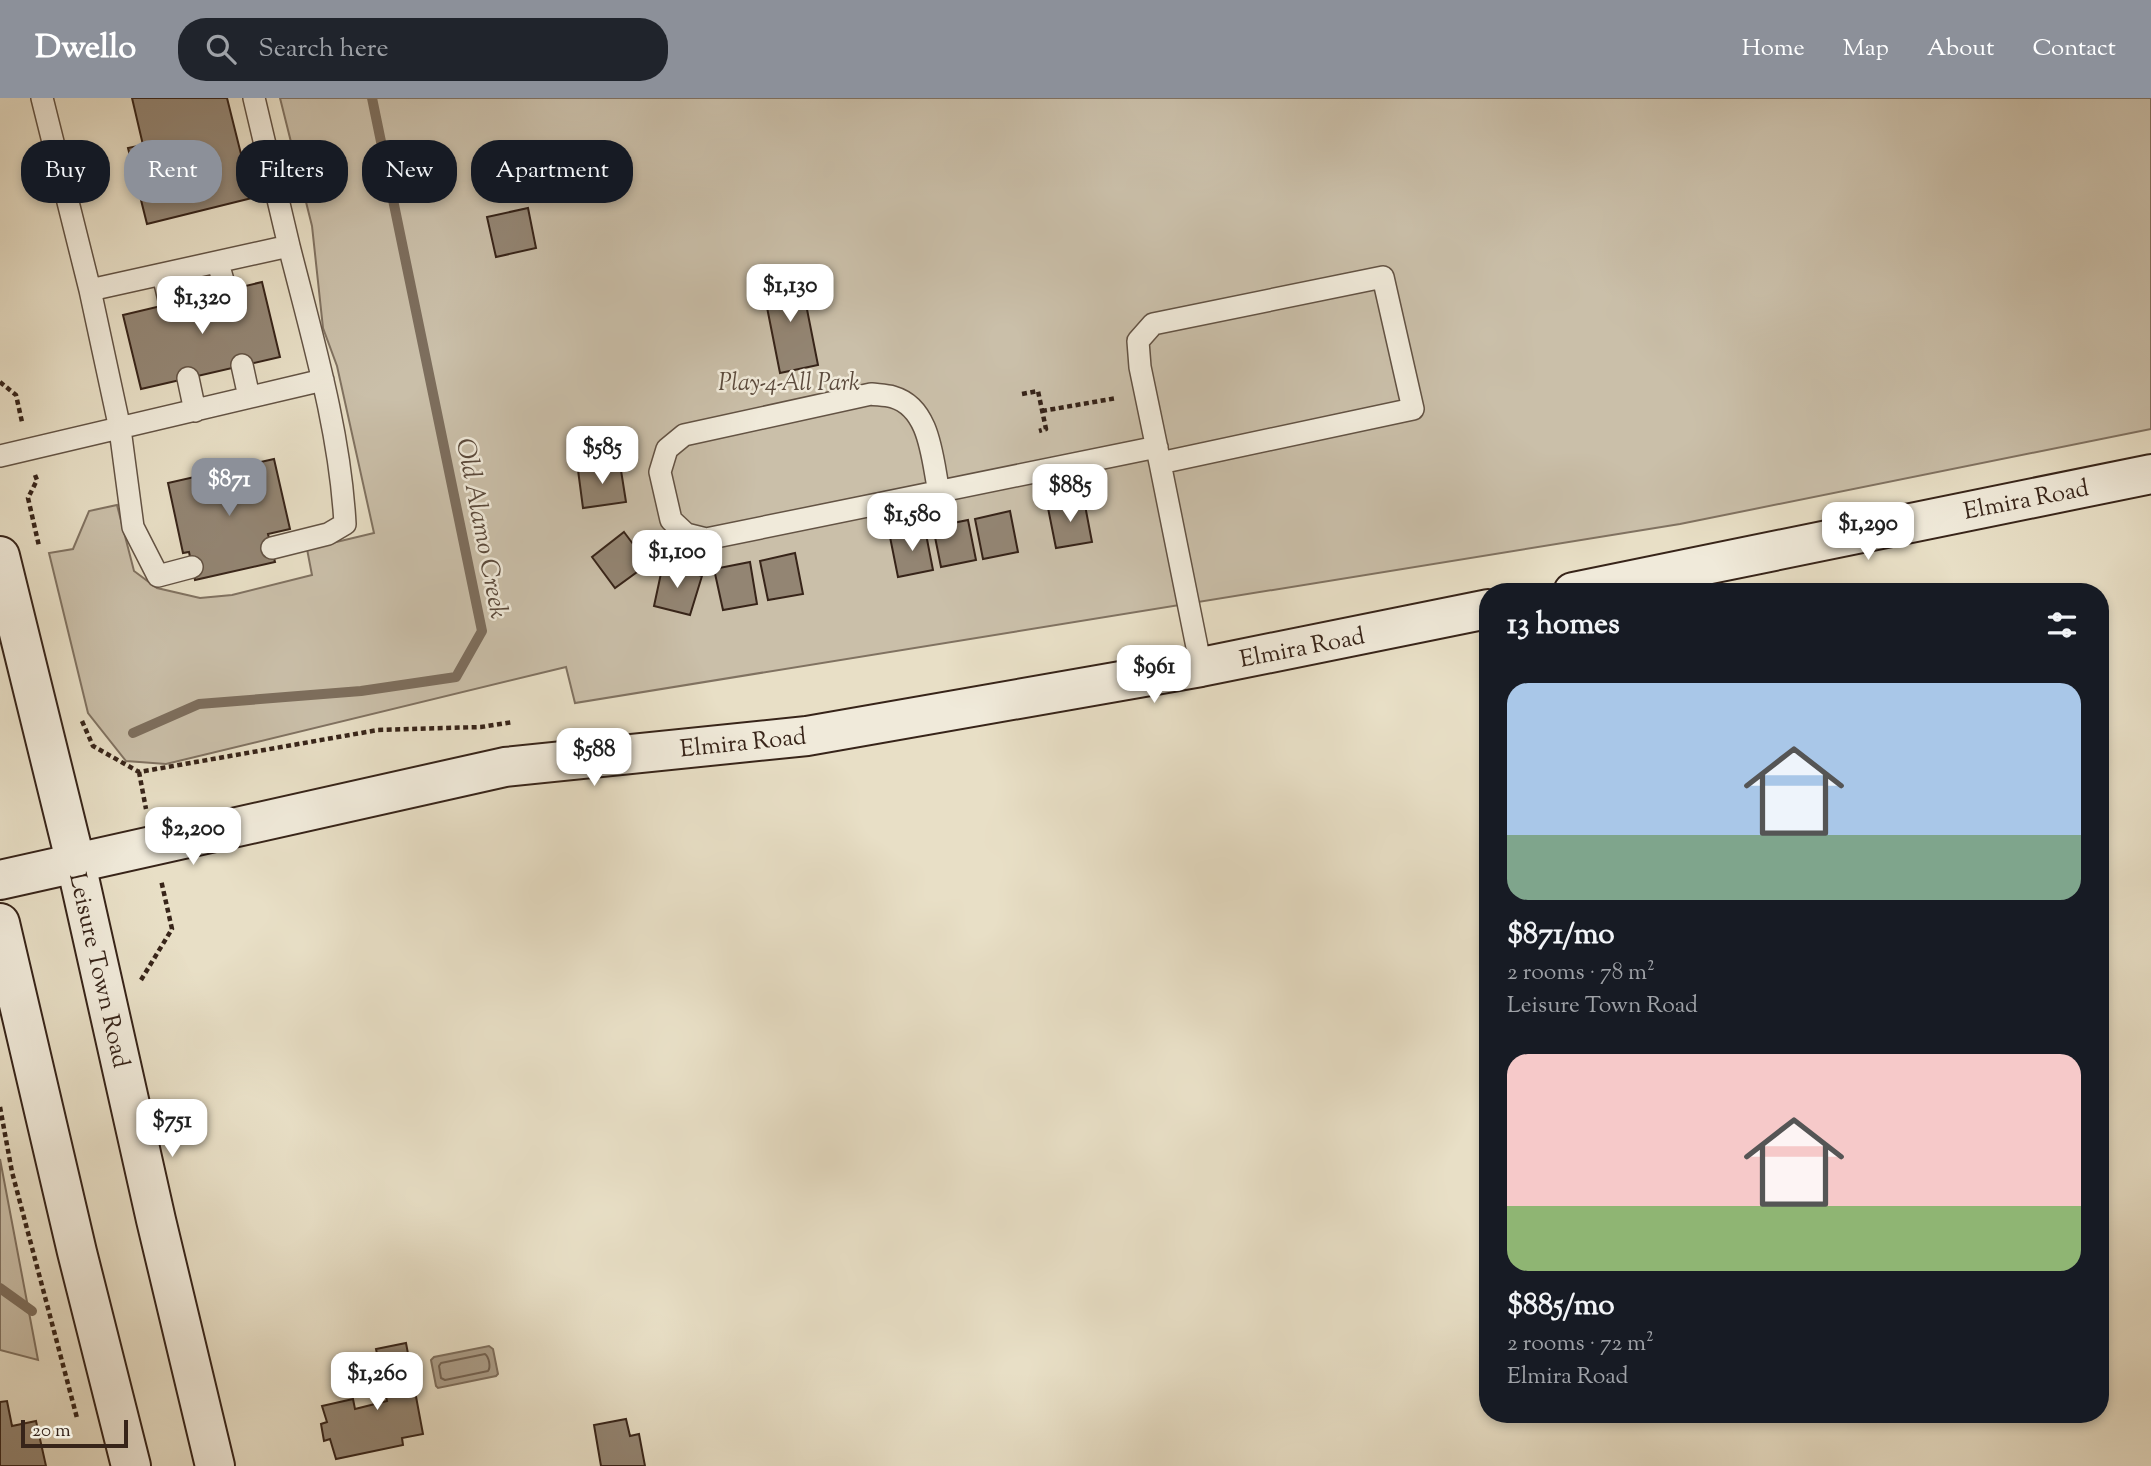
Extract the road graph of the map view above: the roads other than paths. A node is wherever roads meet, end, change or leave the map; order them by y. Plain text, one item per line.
1 (42, 98) edge
2 (254, 98) edge
3 (289, 246) junction
4 (218, 263) junction
5 (163, 275) junction
6 (90, 290) junction
7 (226, 291) dead end
8 (170, 304) dead end
9 (242, 365) dead end
10 (188, 379) dead end
11 (323, 380) junction
12 (249, 397) junction
13 (195, 411) junction
14 (120, 429) junction
15 (1158, 455) junction
16 (0, 456) edge
17 (2151, 474) edge
18 (939, 492) junction
19 (272, 548) dead end
20 (0, 556) edge
21 (192, 567) dead end
22 (1617, 583) edge
23 (1479, 611) edge
24 (1202, 667) junction
25 (76, 864) junction
26 (0, 880) edge
27 (0, 923) edge
28 (131, 1466) edge
29 (215, 1466) edge

1 - 6 lane
2 - 3 lane
3 - 4 lane
3 - 11 lane
4 - 5 lane
4 - 7 lane
5 - 6 lane
5 - 8 lane
6 - 14 lane
9 - 12 lane
10 - 13 lane
11 - 12 lane
11 - 19 lane
12 - 13 lane
13 - 14 lane
14 - 16 lane
14 - 21 lane
15 - 15 lane
15 - 18 lane
15 - 24 lane
17 - 22 main road, Elmira Road
18 - 18 lane
20 - 25 main road, Leisure Town Road
23 - 24 main road, Elmira Road
24 - 25 main road, Elmira Road
25 - 26 main road, Elmira Road
25 - 29 main road, Leisure Town Road
27 - 28 main road

